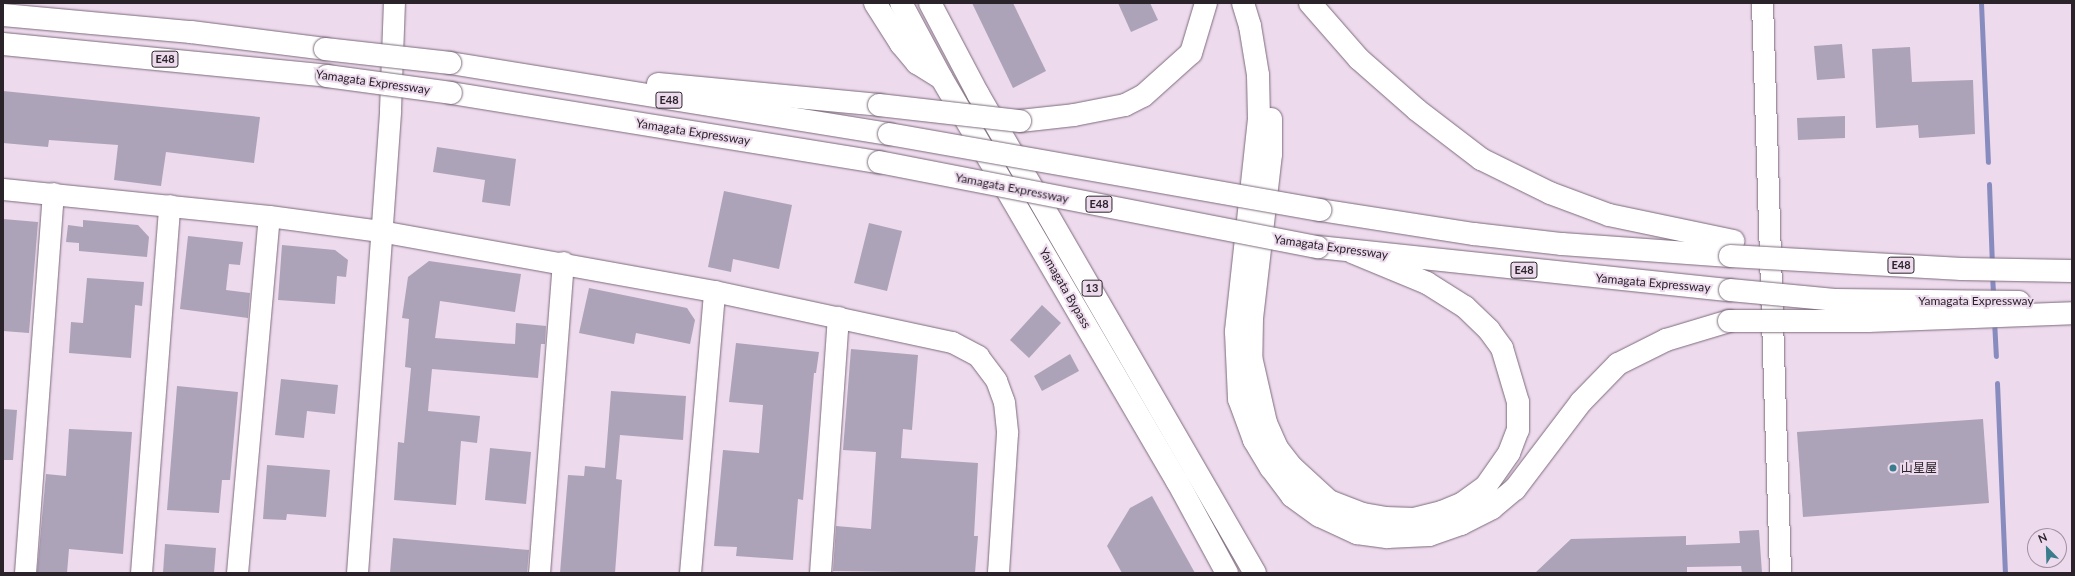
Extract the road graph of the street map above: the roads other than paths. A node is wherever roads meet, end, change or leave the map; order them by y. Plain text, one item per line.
1 (394, 3) edge
2 (875, 3) edge
3 (901, 3) edge
4 (930, 3) edge
5 (934, 3) edge
6 (1206, 3) edge
7 (1243, 3) edge
8 (1259, 3) edge
9 (1310, 3) edge
10 (1762, 3) edge
11 (3, 15) edge
12 (3, 44) edge
13 (956, 50) junction
14 (450, 63) junction
15 (942, 79) junction
16 (3, 189) edge
17 (53, 193) junction
18 (169, 205) junction
19 (269, 216) junction
20 (380, 231) junction
21 (1731, 248) junction
22 (1352, 252) junction
23 (563, 262) junction
24 (2072, 272) edge
25 (714, 291) junction
26 (2072, 301) edge
27 (2072, 313) edge
28 (838, 317) junction
29 (26, 573) edge
30 (140, 573) edge
31 (237, 573) edge
32 (357, 573) edge
33 (539, 573) edge
34 (690, 573) edge
35 (820, 573) edge
36 (998, 573) edge
37 (1227, 573) edge
38 (1255, 573) edge
39 (1780, 573) edge

1 - 20 street
2 - 15 highway
3 - 15 highway, Yamagata Bypass / 13
4 - 13 highway, Yamagata Bypass / 13
5 - 13 highway
6 - 14 highway, bridge
7 - 27 highway, bridge
8 - 22 highway
9 - 21 highway
10 - 39 street
11 - 14 highway, E48, bridge
12 - 22 highway, Yamagata Expressway / E48, bridge
13 - 38 highway, Yamagata Bypass / 13
14 - 21 highway, E48, bridge
15 - 37 highway, Yamagata Bypass / 13
16 - 17 street
17 - 18 street
17 - 29 street
18 - 19 street
18 - 30 street
19 - 20 street
19 - 31 street
20 - 23 street
20 - 32 street
21 - 24 highway, E48, bridge
22 - 26 highway, Yamagata Expressway / E48, bridge
23 - 25 street
23 - 33 street
25 - 28 street
25 - 34 street
28 - 35 street
28 - 36 street

